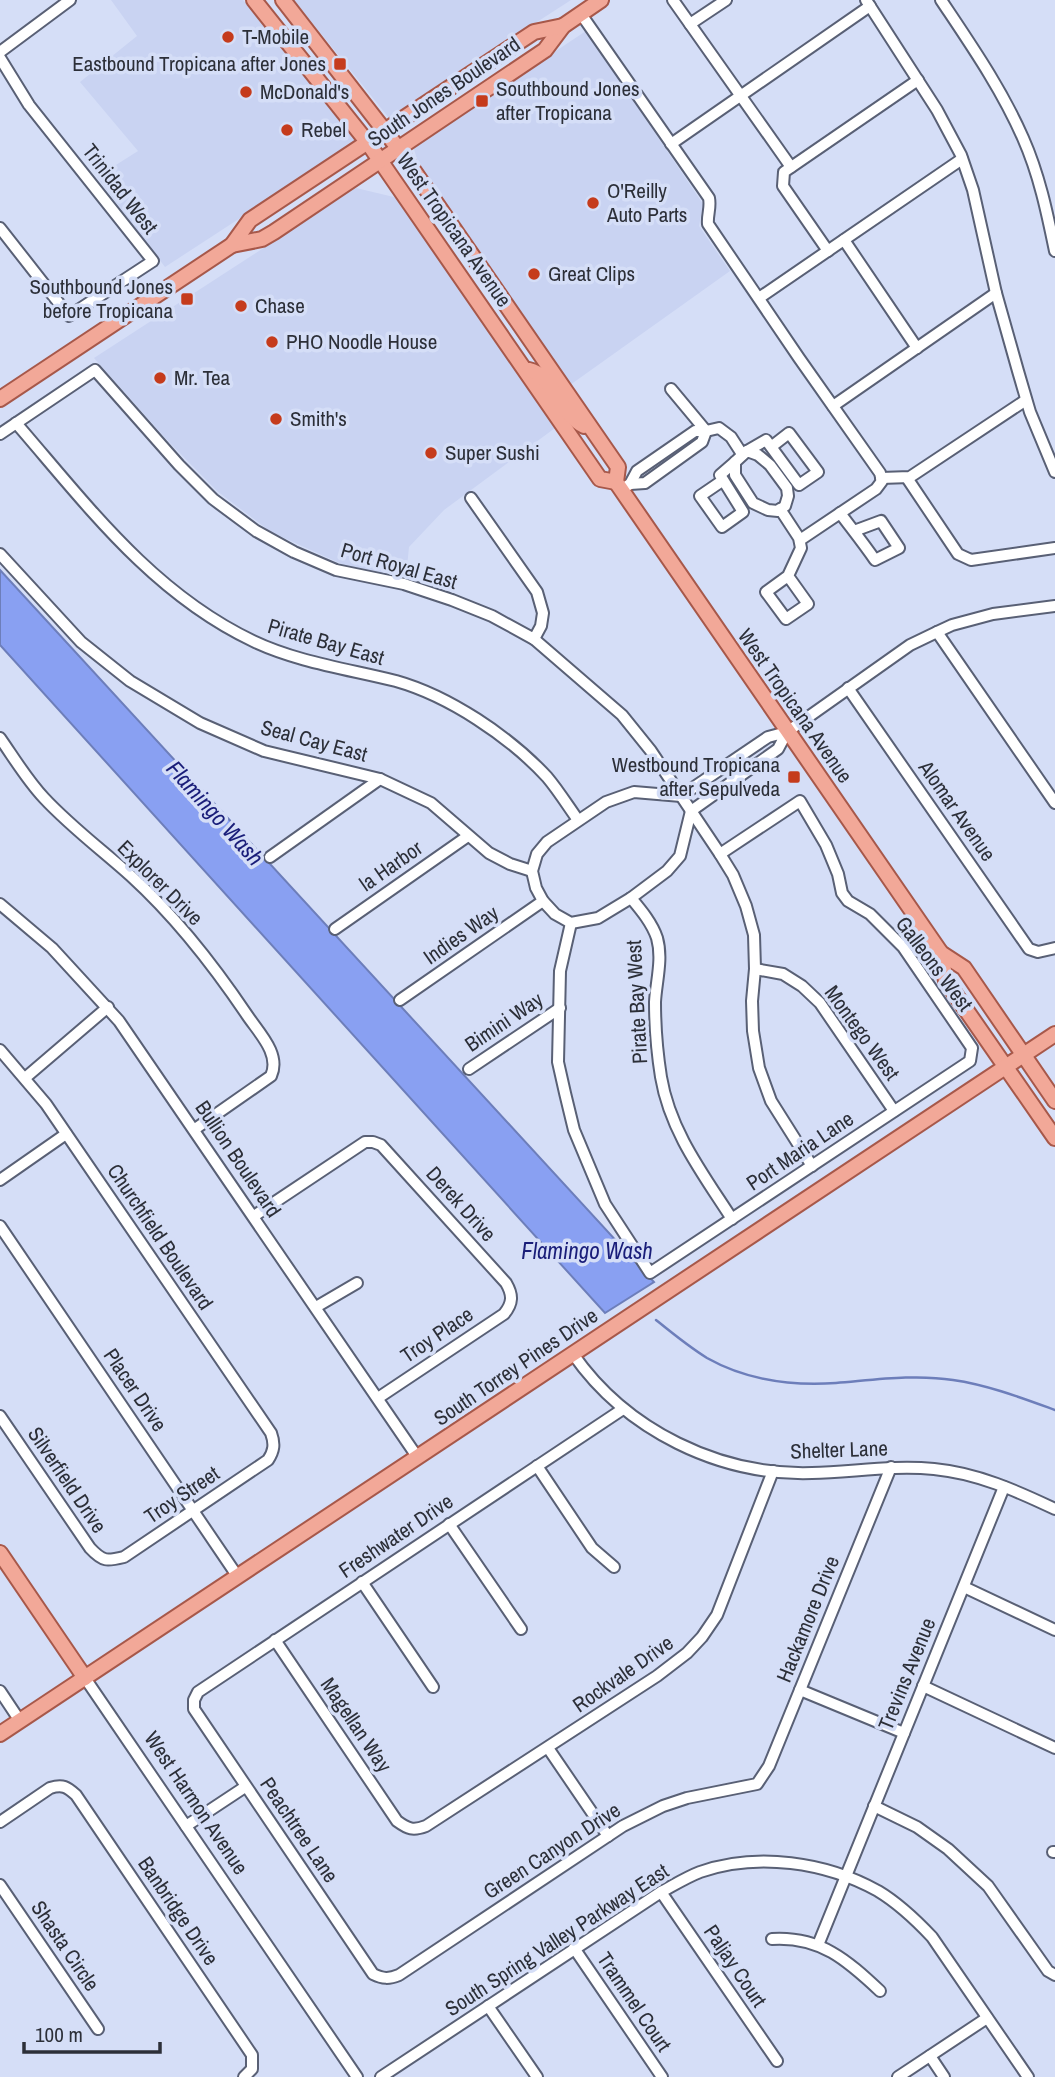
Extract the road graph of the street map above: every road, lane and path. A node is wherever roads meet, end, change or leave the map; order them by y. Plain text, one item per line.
1 (69, 0) edge
2 (254, 0) edge
3 (283, 0) edge
4 (601, 0) edge
5 (673, 0) edge
6 (726, 0) edge
7 (941, 0) edge
8 (868, 3) edge
9 (581, 14) junction
10 (690, 24) junction
11 (563, 26) junction
12 (0, 52) edge
13 (0, 58) edge
14 (918, 80) junction
15 (741, 96) junction
16 (385, 131) junction
17 (368, 143) junction
18 (671, 144) junction
19 (398, 148) junction
20 (962, 159) junction
21 (380, 161) junction
22 (791, 167) junction
23 (0, 228) edge
24 (844, 240) junction
25 (232, 245) junction
26 (828, 251) junction
27 (1055, 251) edge
28 (996, 293) junction
29 (759, 298) junction
30 (917, 348) junction
31 (525, 371) junction
32 (671, 390) dead end
33 (0, 399) edge
34 (1026, 400) junction
35 (833, 406) junction
36 (16, 423) junction
37 (592, 430) junction
38 (706, 431) junction
39 (0, 434) edge
40 (771, 447) junction
41 (741, 456) junction
42 (1055, 472) edge
43 (881, 478) junction
44 (907, 478) junction
45 (722, 481) dead end
46 (622, 485) junction
47 (471, 498) dead end
48 (780, 509) junction
49 (840, 513) junction
50 (854, 531) dead end
51 (800, 540) junction
52 (1055, 548) edge
53 (0, 554) edge
54 (788, 576) dead end
55 (1051, 607) edge
56 (1055, 618) edge
57 (937, 632) junction
58 (534, 639) junction
59 (848, 688) junction
60 (787, 732) junction
61 (0, 738) edge
62 (380, 779) junction
63 (686, 803) junction
64 (1055, 803) edge
65 (578, 820) junction
66 (468, 836) junction
67 (720, 854) junction
68 (270, 857) dead end
69 (532, 871) junction
70 (631, 898) junction
71 (543, 901) junction
72 (0, 904) edge
73 (571, 923) junction
74 (335, 929) dead end
75 (1055, 948) edge
76 (941, 953) junction
77 (755, 969) junction
78 (400, 1000) dead end
79 (108, 1007) junction
80 (560, 1008) junction
81 (1055, 1034) edge
82 (0, 1050) edge
83 (1024, 1055) junction
84 (970, 1061) joint
85 (1006, 1067) junction
86 (469, 1069) dead end
87 (25, 1078) junction
88 (1055, 1101) edge
89 (894, 1111) junction
90 (195, 1129) junction
91 (66, 1134) junction
92 (1055, 1138) edge
93 (812, 1166) junction
94 (0, 1180) edge
95 (254, 1216) junction
96 (732, 1219) junction
97 (0, 1226) edge
98 (357, 1283) dead end
99 (512, 1299) joint
100 (316, 1307) junction
101 (573, 1354) junction
102 (377, 1398) junction
103 (623, 1409) junction
104 (0, 1416) edge
105 (273, 1452) joint
106 (418, 1458) junction
107 (537, 1466) junction
108 (891, 1467) junction
109 (773, 1471) junction
110 (1004, 1486) junction
111 (1055, 1509) edge
112 (194, 1511) junction
113 (449, 1524) junction
114 (0, 1553) edge
115 (107, 1561) joint
116 (614, 1567) dead end
117 (238, 1577) junction
118 (362, 1582) junction
119 (964, 1587) junction
120 (521, 1629) dead end
121 (1055, 1630) edge
122 (275, 1640) junction
123 (85, 1678) junction
124 (923, 1686) junction
125 (433, 1687) dead end
126 (800, 1690) junction
127 (0, 1691) edge
128 (194, 1700) joint
129 (20, 1721) junction
130 (904, 1733) junction
131 (0, 1734) edge
132 (548, 1748) junction
133 (1055, 1748) edge
134 (757, 1784) joint
135 (245, 1787) junction
136 (874, 1807) junction
137 (0, 1822) edge
138 (186, 1826) junction
139 (408, 1829) joint
140 (608, 1836) junction
141 (846, 1876) junction
142 (0, 1885) edge
143 (661, 1892) junction
144 (772, 1939) dead end
145 (818, 1945) junction
146 (574, 1948) junction
147 (1055, 1975) edge
148 (381, 1978) joint
149 (880, 1991) dead end
150 (488, 2006) junction
151 (988, 2018) junction
152 (98, 2029) dead end
153 (930, 2056) junction
154 (777, 2061) dead end
155 (244, 2077) edge
156 (357, 2077) edge
157 (381, 2077) edge
158 (537, 2077) edge
159 (662, 2077) edge
160 (898, 2077) edge
161 (944, 2077) edge
162 (1028, 2077) edge

1 - 12 street
2 - 17 main road, West Tropicana Avenue
3 - 16 main road, West Tropicana Avenue
4 - 9 main road, South Jones Boulevard
5 - 10 street
6 - 10 street
7 - 27 street
8 - 14 street
8 - 15 street
9 - 11 main road, South Jones Boulevard
9 - 18 street
10 - 15 street
11 - 16 main road, South Jones Boulevard
11 - 19 main road, South Jones Boulevard
13 - 23 street, Trinidad West
14 - 20 street
14 - 22 street
15 - 18 street
15 - 22 street
16 - 17 main road, South Jones Boulevard
16 - 19 main road, West Tropicana Avenue
17 - 21 main road, West Tropicana Avenue
17 - 25 main road, South Jones Boulevard
18 - 29 street
19 - 21 main road, South Jones Boulevard
19 - 37 main road, West Tropicana Avenue
20 - 24 street
20 - 28 street
21 - 25 main road, South Jones Boulevard
21 - 31 main road, West Tropicana Avenue
22 - 26 street
24 - 26 street
24 - 30 street
25 - 33 main road, South Jones Boulevard
26 - 29 street
28 - 30 street
28 - 34 street
29 - 35 street
30 - 35 street
31 - 37 main road
31 - 46 main road, West Tropicana Avenue
32 - 38 street
34 - 42 street
34 - 44 street
35 - 43 street
36 - 39 street
36 - 58 street, Port Royal East
36 - 65 street, Pirate Bay East
37 - 46 main road, West Tropicana Avenue
38 - 41 street
38 - 46 street
40 - 40 street
40 - 41 street
41 - 45 street
41 - 48 street
41 - 48 street
43 - 44 street
43 - 49 street
44 - 52 street
46 - 60 main road, West Tropicana Avenue
47 - 58 street
48 - 51 street
49 - 50 street
49 - 51 street
51 - 54 street
53 - 62 street, Seal Cay East
55 - 56 street
55 - 57 street
57 - 59 street
57 - 64 street
58 - 63 street, Port Royal East
59 - 60 street
59 - 75 street, Alomar Avenue
60 - 63 street
60 - 63 street
60 - 76 main road, West Tropicana Avenue
61 - 90 street, Explorer Drive
62 - 66 street, Seal Cay East
62 - 68 street
63 - 65 street
63 - 67 street, Port Royal East
63 - 70 street
65 - 69 street
66 - 69 street, Seal Cay East
66 - 74 street, la Harbor
67 - 77 street, Port Royal East
67 - 84 street, Galleons West
69 - 71 street
70 - 73 street
70 - 96 street, Pirate Bay West
71 - 73 street
71 - 78 street, Indies Way
72 - 79 street, Bullion Boulevard
73 - 80 street
76 - 83 main road, West Tropicana Avenue
76 - 85 main road, West Tropicana Avenue
77 - 89 street, Montego West
77 - 93 street, Port Royal East
79 - 87 street
79 - 90 street, Bullion Boulevard
80 - 86 street, Bimini Way
80 - 96 street, Port Maria Lane
81 - 83 main road, South Torrey Pines Drive
82 - 87 street, Churchfield Boulevard
83 - 85 main road, South Torrey Pines Drive
83 - 88 main road, West Tropicana Avenue
84 - 89 street, Port Maria Lane
85 - 92 main road, West Tropicana Avenue
85 - 101 main road, South Torrey Pines Drive
87 - 91 street, Churchfield Boulevard
89 - 93 street, Port Maria Lane
90 - 95 street, Bullion Boulevard
91 - 94 street
91 - 105 street, Churchfield Boulevard
93 - 96 street, Port Maria Lane
95 - 99 street, Derek Drive
95 - 100 street, Bullion Boulevard
97 - 112 street, Placer Drive
98 - 100 street
99 - 102 street, Troy Place
100 - 102 street, Bullion Boulevard
101 - 103 street, Shelter Lane
101 - 106 main road, South Torrey Pines Drive
102 - 106 street, Bullion Boulevard
103 - 107 street, Freshwater Drive
103 - 109 street, Shelter Lane
104 - 115 street, Silverfield Drive
105 - 112 street, Troy Street
106 - 117 main road, South Torrey Pines Drive
107 - 113 street, Freshwater Drive
107 - 116 street
108 - 109 street, Shelter Lane
108 - 110 street, Shelter Lane
108 - 126 street, Hackamore Drive
109 - 132 street, Rockvale Drive
110 - 111 street, Shelter Lane
110 - 119 street, Trevins Avenue
112 - 115 street, Troy Street
112 - 117 street, Placer Drive
113 - 118 street, Freshwater Drive
113 - 120 street
114 - 123 main road, West Harmon Avenue
117 - 123 main road, South Torrey Pines Drive
118 - 122 street, Freshwater Drive
118 - 125 street
119 - 121 street
119 - 124 street, Trevins Avenue
122 - 128 street, Freshwater Drive
122 - 139 street, Magellan Way
123 - 129 main road, South Torrey Pines Drive
123 - 138 street, West Harmon Avenue
124 - 130 street, Trevins Avenue
124 - 133 street
126 - 130 street
126 - 134 street, Hackamore Drive
127 - 129 street
128 - 135 street, Peachtree Lane
129 - 131 main road, South Torrey Pines Drive
130 - 136 street, Trevins Avenue
132 - 139 street, Rockvale Drive
132 - 140 street
134 - 140 street, Green Canyon Drive
135 - 138 street
135 - 148 street, Peachtree Lane
136 - 141 street, Trevins Avenue
136 - 147 street
137 - 155 street, Banbridge Drive
138 - 156 street, West Harmon Avenue
140 - 148 street, Green Canyon Drive
141 - 143 street, South Spring Valley Parkway East
141 - 145 street, Trevins Avenue
141 - 151 street, South Spring Valley Parkway East
142 - 152 street, Shasta Circle
143 - 146 street, South Spring Valley Parkway East
143 - 154 street, Paljay Court
144 - 145 street
145 - 149 street
146 - 150 street, South Spring Valley Parkway East
146 - 159 street, Trammel Court
150 - 157 street, South Spring Valley Parkway East
150 - 158 street
151 - 153 street
151 - 162 street, South Spring Valley Parkway East
153 - 160 street
153 - 161 street

